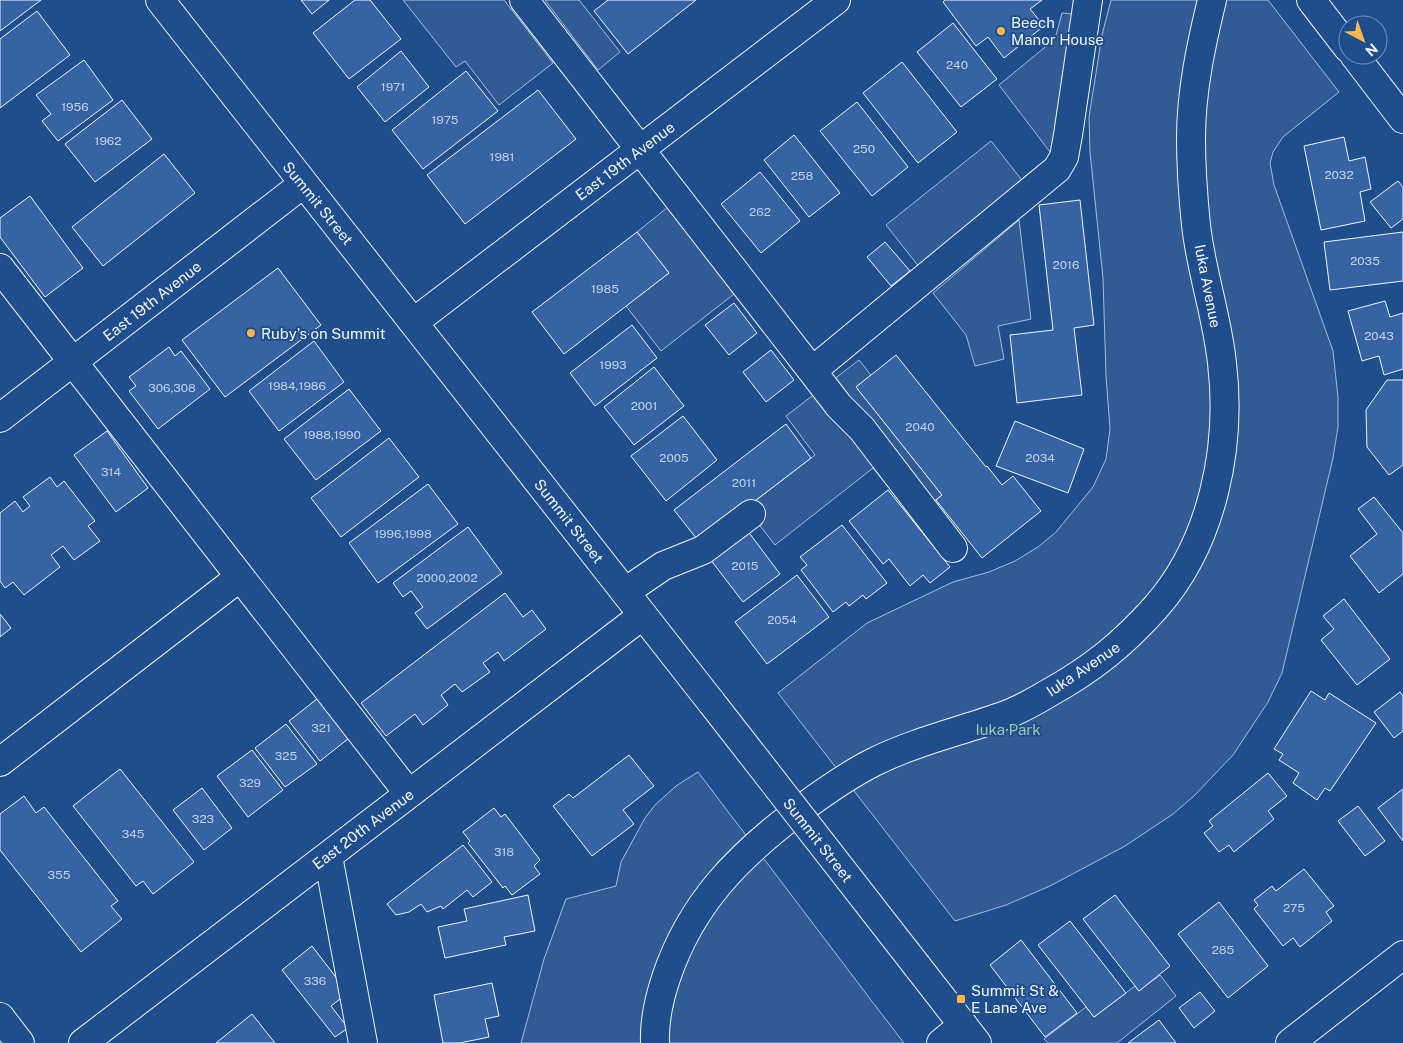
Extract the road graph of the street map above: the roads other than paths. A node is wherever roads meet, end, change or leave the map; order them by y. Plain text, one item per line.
1 (160, 0) edge
2 (524, 0) edge
3 (836, 0) edge
4 (1088, 0) edge
5 (1212, 0) edge
6 (1310, 0) edge
7 (1338, 35) edge
8 (1362, 65) edge
9 (1403, 119) edge
10 (640, 149) junction
11 (303, 184) junction
12 (0, 268) edge
13 (414, 322) junction
14 (73, 362) junction
15 (812, 371) junction
16 (0, 418) edge
17 (751, 514) dead end
18 (953, 548) dead end
19 (240, 577) junction
20 (625, 592) junction
21 (643, 615) junction
22 (0, 762) edge
23 (409, 794) junction
24 (328, 856) junction
25 (1403, 954) edge
26 (0, 1017) edge
27 (970, 1034) edge
28 (1300, 1040) edge
29 (20, 1043) edge
30 (83, 1043) edge
31 (364, 1043) edge
32 (655, 1043) edge
33 (941, 1043) edge

1 - 11 street, Summit Street
2 - 10 street
3 - 10 street, East 19th Avenue
4 - 15 street
5 - 32 street, Iuka Avenue
6 - 7 street
8 - 9 street
10 - 13 street, East 19th Avenue
10 - 15 street
11 - 13 street, Summit Street
11 - 14 street, East 19th Avenue
12 - 14 street
13 - 20 street, Summit Street
14 - 16 street, East 19th Avenue
14 - 19 street
15 - 18 street
17 - 20 street
19 - 22 street
19 - 23 street
20 - 21 street, Summit Street
21 - 23 street, East 20th Avenue
21 - 27 street, Summit Street, bridge
23 - 24 street, East 20th Avenue
24 - 30 street, East 20th Avenue
24 - 31 street
25 - 28 street
26 - 29 street
27 - 33 street

